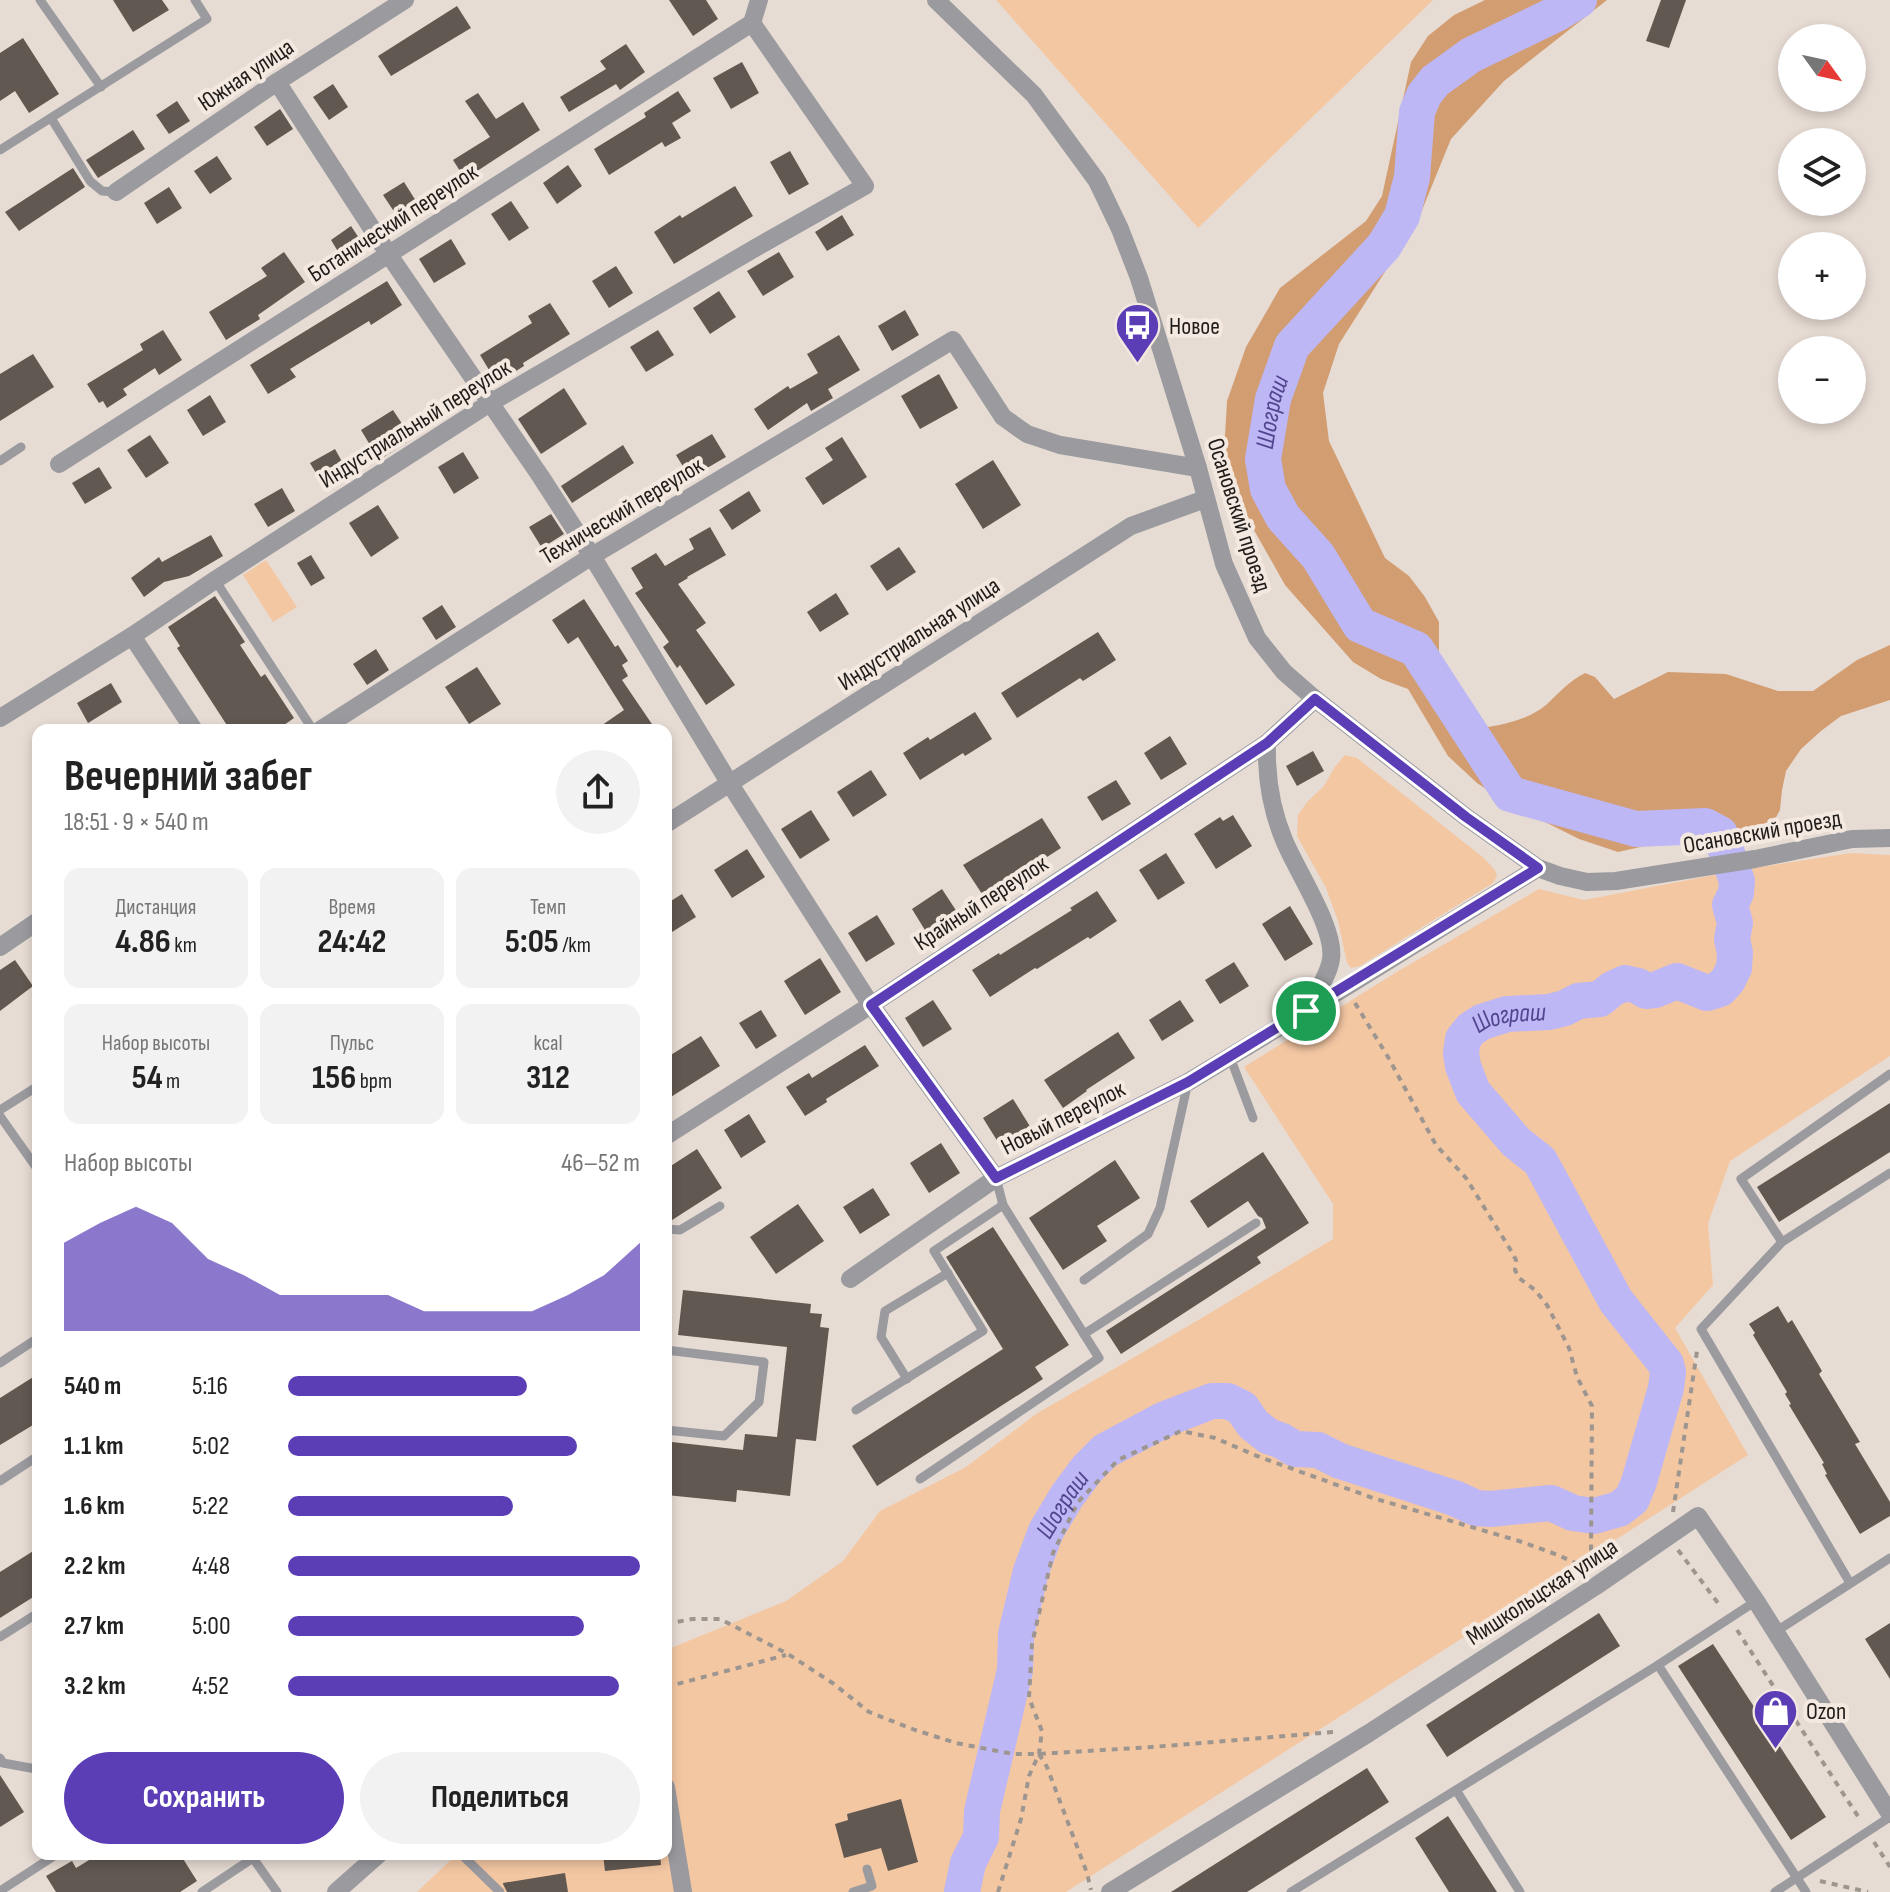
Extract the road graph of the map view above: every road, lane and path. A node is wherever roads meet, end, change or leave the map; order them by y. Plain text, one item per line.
1 (40, 0) edge
2 (195, 0) edge
3 (405, 0) edge
4 (759, 0) edge
5 (936, 0) edge
6 (752, 23) junction
7 (277, 82) junction
8 (101, 87) junction
9 (51, 118) junction
10 (0, 150) edge
11 (116, 192) joint
12 (389, 255) junction
13 (490, 403) junction
14 (21, 447) dead end
15 (0, 461) edge
16 (59, 464) dead end
17 (1198, 468) junction
18 (1205, 499) junction
19 (592, 556) junction
20 (215, 580) junction
21 (132, 636) junction
22 (1315, 699) junction
23 (0, 718) edge
24 (190, 724) edge
25 (309, 724) edge
26 (329, 724) edge
27 (1267, 743) junction
28 (730, 784) junction
29 (672, 820) edge
30 (1890, 838) edge
31 (1538, 868) junction
32 (32, 925) edge
33 (0, 947) edge
34 (1349, 985) junction
35 (871, 1005) junction
36 (1306, 1011) junction
37 (1230, 1057) junction
38 (1890, 1074) edge
39 (1188, 1082) junction
40 (32, 1090) edge
41 (0, 1110) edge
42 (0, 1116) edge
43 (1253, 1118) dead end
44 (672, 1132) edge
45 (32, 1161) edge
46 (1890, 1173) edge
47 (996, 1178) junction
48 (1003, 1205) junction
49 (720, 1206) dead end
50 (1256, 1223) dead end
51 (672, 1229) edge
52 (1782, 1242) junction
53 (948, 1273) junction
54 (850, 1279) dead end
55 (1084, 1280) dead end
56 (1084, 1334) junction
57 (32, 1342) edge
58 (672, 1351) edge
59 (0, 1363) edge
60 (907, 1379) junction
61 (856, 1410) dead end
62 (672, 1431) edge
63 (32, 1460) edge
64 (920, 1479) dead end
65 (0, 1481) edge
66 (1591, 1553) dead end
67 (1890, 1558) edge
68 (1850, 1583) junction
69 (1596, 1586) junction
70 (1756, 1601) junction
71 (32, 1617) edge
72 (672, 1623) edge
73 (1775, 1632) junction
74 (0, 1637) edge
75 (788, 1654) junction
76 (1658, 1665) junction
77 (672, 1685) edge
78 (1369, 1733) junction
79 (1039, 1754) junction
80 (0, 1758) edge
81 (32, 1768) edge
82 (1456, 1790) junction
83 (1890, 1816) edge
84 (672, 1824) edge
85 (48, 1860) edge
86 (246, 1860) edge
87 (255, 1860) edge
88 (372, 1860) edge
89 (467, 1860) edge
90 (867, 1869) dead end
91 (1797, 1878) junction
92 (1819, 1881) dead end
93 (7, 1889) edge
94 (202, 1892) edge
95 (277, 1892) edge
96 (336, 1892) edge
97 (500, 1892) edge
98 (683, 1892) edge
99 (853, 1892) edge
100 (998, 1892) edge
101 (1092, 1892) edge
102 (1110, 1892) edge
103 (1291, 1892) edge
104 (1520, 1892) edge
105 (1775, 1892) edge
106 (1806, 1892) edge
107 (1868, 1892) edge

1 - 8 lane
2 - 8 lane
3 - 7 street, Южная улица
4 - 6 street
5 - 17 street, Осановский проезд
6 - 12 street, Ботанический переулок
6 - 13 street, Индустриальный переулок
7 - 11 street, Южная улица
7 - 12 street
8 - 9 lane
9 - 10 lane
9 - 11 lane
12 - 13 street
12 - 16 street, Ботанический переулок
13 - 19 street
13 - 20 street, Индустриальный переулок
14 - 15 lane
17 - 18 street, Осановский проезд
17 - 19 street, Технический переулок
18 - 22 street, Осановский проезд
18 - 28 street, Индустриальная улица
19 - 26 street, Технический переулок
19 - 28 street
20 - 21 street, Индустриальный переулок
20 - 25 lane
21 - 23 street, Индустриальный переулок
21 - 24 street
22 - 27 street, Крайный переулок
22 - 31 street, Осановский проезд
27 - 35 street, Крайный переулок
27 - 36 street
28 - 29 street, Индустриальная улица
28 - 35 street
30 - 31 street, Осановский проезд
31 - 34 street, Новый переулок
32 - 33 street
34 - 36 street, Новый переулок
34 - 66 path
35 - 44 street, Крайный переулок
35 - 47 street
36 - 37 street, Новый переулок
37 - 39 street, Новый переулок
37 - 43 lane
38 - 52 lane
39 - 47 street, Новый переулок
39 - 55 lane
40 - 41 lane
42 - 45 lane
46 - 52 lane
47 - 48 lane
47 - 54 street, Новый переулок
48 - 53 lane
48 - 56 lane
49 - 51 lane
50 - 56 lane
52 - 68 lane
53 - 60 lane
53 - 60 lane
56 - 64 lane
57 - 59 lane
58 - 62 lane
60 - 61 lane
63 - 65 lane
67 - 68 lane
68 - 73 lane
69 - 70 street, Мишкольцская улица
69 - 78 street, Мишкольцская улица
69 - 79 path
70 - 73 street, Мишкольцская улица
70 - 76 lane
71 - 74 lane
72 - 75 path
73 - 83 street, Мишкольцская улица
75 - 77 path
75 - 79 path
76 - 82 lane
76 - 91 lane
78 - 79 path
78 - 102 street, Мишкольцская улица
79 - 100 path
79 - 101 path
80 - 81 lane
82 - 103 lane
82 - 104 lane
83 - 91 lane
84 - 98 street
85 - 93 lane
86 - 94 lane
87 - 95 lane
88 - 96 street
89 - 97 lane
90 - 99 lane
91 - 105 lane
91 - 106 lane
92 - 107 path

